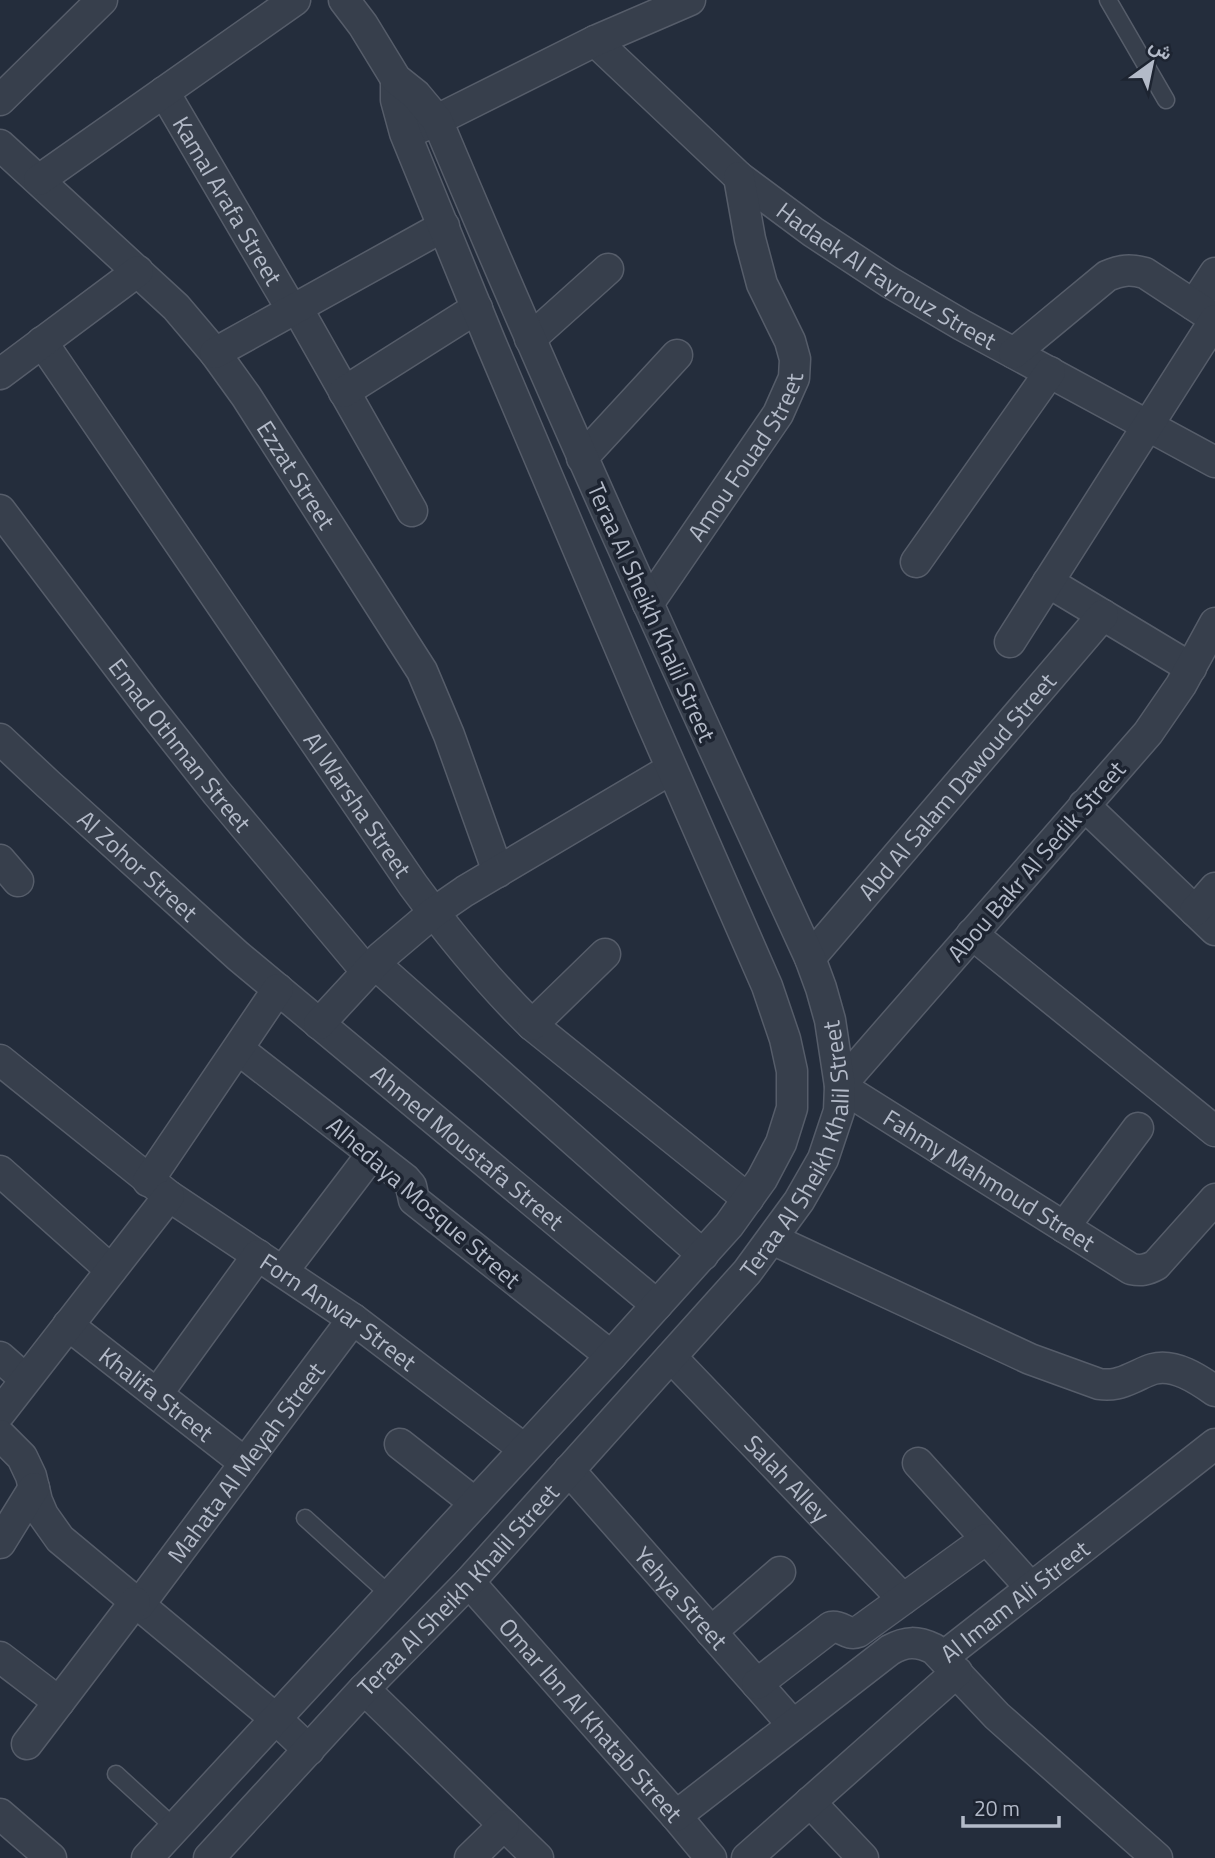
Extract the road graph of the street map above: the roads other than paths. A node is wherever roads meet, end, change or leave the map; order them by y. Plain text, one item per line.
1 (102, 0) edge
2 (295, 0) edge
3 (344, 0) edge
4 (690, 0) edge
5 (1108, 0) edge
6 (596, 41) junction
7 (396, 79) junction
8 (164, 92) junction
9 (0, 100) edge
10 (1166, 100) dead end
11 (437, 120) junction
12 (405, 133) junction
13 (0, 145) edge
14 (740, 177) junction
15 (39, 180) junction
16 (444, 226) junction
17 (608, 269) dead end
18 (138, 271) junction
19 (1215, 273) edge
20 (477, 308) junction
21 (294, 309) junction
22 (1208, 315) edge
23 (530, 339) junction
24 (43, 342) junction
25 (215, 353) junction
26 (1014, 353) junction
27 (677, 355) dead end
28 (1050, 372) junction
29 (0, 374) edge
30 (344, 392) junction
31 (1148, 426) junction
32 (582, 458) junction
33 (1215, 463) edge
34 (0, 510) edge
35 (412, 511) dead end
36 (916, 562) dead end
37 (1048, 582) junction
38 (648, 604) junction
39 (1103, 615) junction
40 (1215, 623) edge
41 (1010, 642) dead end
42 (1191, 668) junction
43 (3, 749) edge
44 (671, 769) junction
45 (1084, 805) junction
46 (498, 872) junction
47 (1215, 888) edge
48 (433, 912) junction
49 (1205, 921) edge
50 (972, 934) junction
51 (605, 954) dead end
52 (810, 957) junction
53 (371, 968) junction
54 (278, 989) junction
55 (319, 1024) junction
56 (532, 1025) junction
57 (238, 1049) junction
58 (0, 1060) edge
59 (840, 1086) junction
60 (1138, 1128) dead end
61 (1215, 1130) edge
62 (372, 1154) junction
63 (0, 1171) edge
64 (158, 1189) junction
65 (748, 1199) junction
66 (1215, 1199) edge
67 (1064, 1227) junction
68 (772, 1239) junction
69 (258, 1255) junction
70 (703, 1255) junction
71 (111, 1270) junction
72 (283, 1271) junction
73 (657, 1305) junction
74 (353, 1319) junction
75 (68, 1325) junction
76 (611, 1356) junction
77 (0, 1357) edge
78 (671, 1357) junction
79 (25, 1379) junction
80 (1215, 1391) edge
81 (157, 1394) junction
82 (0, 1413) edge
83 (0, 1434) edge
84 (400, 1444) dead end
85 (1215, 1444) edge
86 (524, 1449) junction
87 (245, 1463) junction
88 (918, 1463) dead end
89 (569, 1470) junction
90 (34, 1488) junction
91 (475, 1503) junction
92 (306, 1518) dead end
93 (986, 1539) junction
94 (0, 1543) edge
95 (780, 1572) dead end
96 (469, 1581) junction
97 (1031, 1588) junction
98 (390, 1595) junction
99 (903, 1599) junction
100 (137, 1603) junction
101 (711, 1632) junction
102 (0, 1657) edge
103 (950, 1665) junction
104 (757, 1685) junction
105 (364, 1689) junction
106 (59, 1702) junction
107 (276, 1719) junction
108 (793, 1725) junction
109 (27, 1744) dead end
110 (309, 1750) junction
111 (116, 1774) dead end
112 (810, 1802) junction
113 (0, 1814) edge
114 (676, 1816) junction
115 (504, 1825) junction
116 (175, 1828) junction
117 (226, 1852) edge
118 (51, 1858) edge
119 (147, 1858) edge
120 (470, 1858) edge
121 (538, 1858) edge
122 (711, 1858) edge
123 (747, 1858) edge
124 (863, 1858) edge
125 (1157, 1858) edge

1 - 9 street
2 - 8 street
3 - 7 street, Teraa Al Sheikh Khalil Street
4 - 6 street
5 - 10 lane
6 - 11 street
6 - 14 street, Hadaek Al Fayrouz Street
7 - 11 street, Teraa Al Sheikh Khalil Street
7 - 12 street, Teraa Al Sheikh Khalil Street
8 - 15 street
8 - 21 street, Kamal Arafa Street
11 - 12 street
11 - 23 street, Teraa Al Sheikh Khalil Street
12 - 16 street, Teraa Al Sheikh Khalil Street
13 - 15 street, Ezzat Street
14 - 26 street, Hadaek Al Fayrouz Street
14 - 38 street, Amou Fouad Street
15 - 18 street, Ezzat Street
16 - 20 street, Teraa Al Sheikh Khalil Street
16 - 21 street
17 - 23 street
18 - 24 street
18 - 25 street, Ezzat Street
19 - 22 street
20 - 30 street
20 - 44 street, Teraa Al Sheikh Khalil Street
21 - 25 street
21 - 30 street, Kamal Arafa Street
22 - 26 street
22 - 31 street
23 - 32 street, Teraa Al Sheikh Khalil Street
24 - 29 street
24 - 48 street, Al Warsha Street
25 - 46 street, Ezzat Street
26 - 28 street, Hadaek Al Fayrouz Street
27 - 32 street
28 - 31 street, Hadaek Al Fayrouz Street
28 - 36 street
30 - 35 street, Kamal Arafa Street
31 - 33 street, Hadaek Al Fayrouz Street
31 - 37 street
32 - 38 street, Teraa Al Sheikh Khalil Street
34 - 53 street, Emad Othman Street
37 - 39 street
37 - 41 street
38 - 52 street, Teraa Al Sheikh Khalil Street
39 - 42 street
39 - 52 street, Abd Al Salam Dawoud Street
40 - 42 street, Abou Bakr Al Sedik Street
42 - 45 street, Abou Bakr Al Sedik Street
43 - 54 street, Al Zohor Street
44 - 46 street
44 - 65 street, Teraa Al Sheikh Khalil Street
45 - 49 street
45 - 50 street, Abou Bakr Al Sedik Street
46 - 48 street
47 - 49 street
48 - 53 street
48 - 56 street, Al Warsha Street
50 - 59 street, Abou Bakr Al Sedik Street
50 - 61 street
51 - 56 street
52 - 59 street, Teraa Al Sheikh Khalil Street
53 - 55 street
53 - 70 street, Emad Othman Street
54 - 55 street, Ahmed Moustafa Street
54 - 57 street
55 - 73 street, Ahmed Moustafa Street
56 - 65 street, Al Warsha Street
57 - 62 street, Alhedaya Mosque Street
57 - 64 street
58 - 64 street, Forn Anwar Street
59 - 67 street, Fahmy Mahmoud Street
59 - 68 street, Teraa Al Sheikh Khalil Street
60 - 67 street
62 - 72 street
62 - 76 street, Alhedaya Mosque Street
63 - 71 street
64 - 69 street, Forn Anwar Street
64 - 71 street
65 - 70 street, Teraa Al Sheikh Khalil Street
66 - 67 street, Fahmy Mahmoud Street
68 - 78 street, Teraa Al Sheikh Khalil Street
68 - 80 street
69 - 72 street, Forn Anwar Street
69 - 81 street
70 - 73 street, Teraa Al Sheikh Khalil Street
71 - 75 street
72 - 74 street, Forn Anwar Street
73 - 76 street, Teraa Al Sheikh Khalil Street
74 - 86 street, Forn Anwar Street
74 - 87 street, Mahata Al Meyah Street
75 - 79 street
75 - 81 street, Khalifa Street
76 - 86 street, Teraa Al Sheikh Khalil Street
77 - 79 street
78 - 89 street, Teraa Al Sheikh Khalil Street
78 - 99 street, Salah Alley
79 - 82 street
81 - 87 street, Khalifa Street
83 - 90 street
84 - 91 street
85 - 97 street, Al Imam Ali Street
86 - 91 street, Teraa Al Sheikh Khalil Street
87 - 100 street, Mahata Al Meyah Street
88 - 93 street
89 - 96 street, Teraa Al Sheikh Khalil Street
89 - 101 street, Yehya Street
90 - 94 street
90 - 100 street
91 - 98 street, Teraa Al Sheikh Khalil Street
92 - 98 lane
93 - 97 street
93 - 99 street
95 - 101 street
96 - 105 street, Teraa Al Sheikh Khalil Street
96 - 114 street, Omar Ibn Al Khatab Street
97 - 103 street, Al Imam Ali Street
98 - 107 street, Teraa Al Sheikh Khalil Street
99 - 104 street
100 - 106 street, Mahata Al Meyah Street
100 - 107 street
101 - 104 street, Yehya Street
102 - 106 street
103 - 108 street, Al Imam Ali Street
103 - 112 street
103 - 125 street
104 - 108 street, Yehya Street
105 - 110 street, Teraa Al Sheikh Khalil Street
105 - 115 street
106 - 109 street, Mahata Al Meyah Street
107 - 110 street
107 - 116 street, Teraa Al Sheikh Khalil Street
108 - 114 street, Al Imam Ali Street
110 - 117 street, Teraa Al Sheikh Khalil Street
111 - 116 lane
112 - 123 street
112 - 124 street
113 - 118 street
114 - 122 street, Omar Ibn Al Khatab Street
115 - 120 street
115 - 121 street
116 - 119 street, Teraa Al Sheikh Khalil Street

